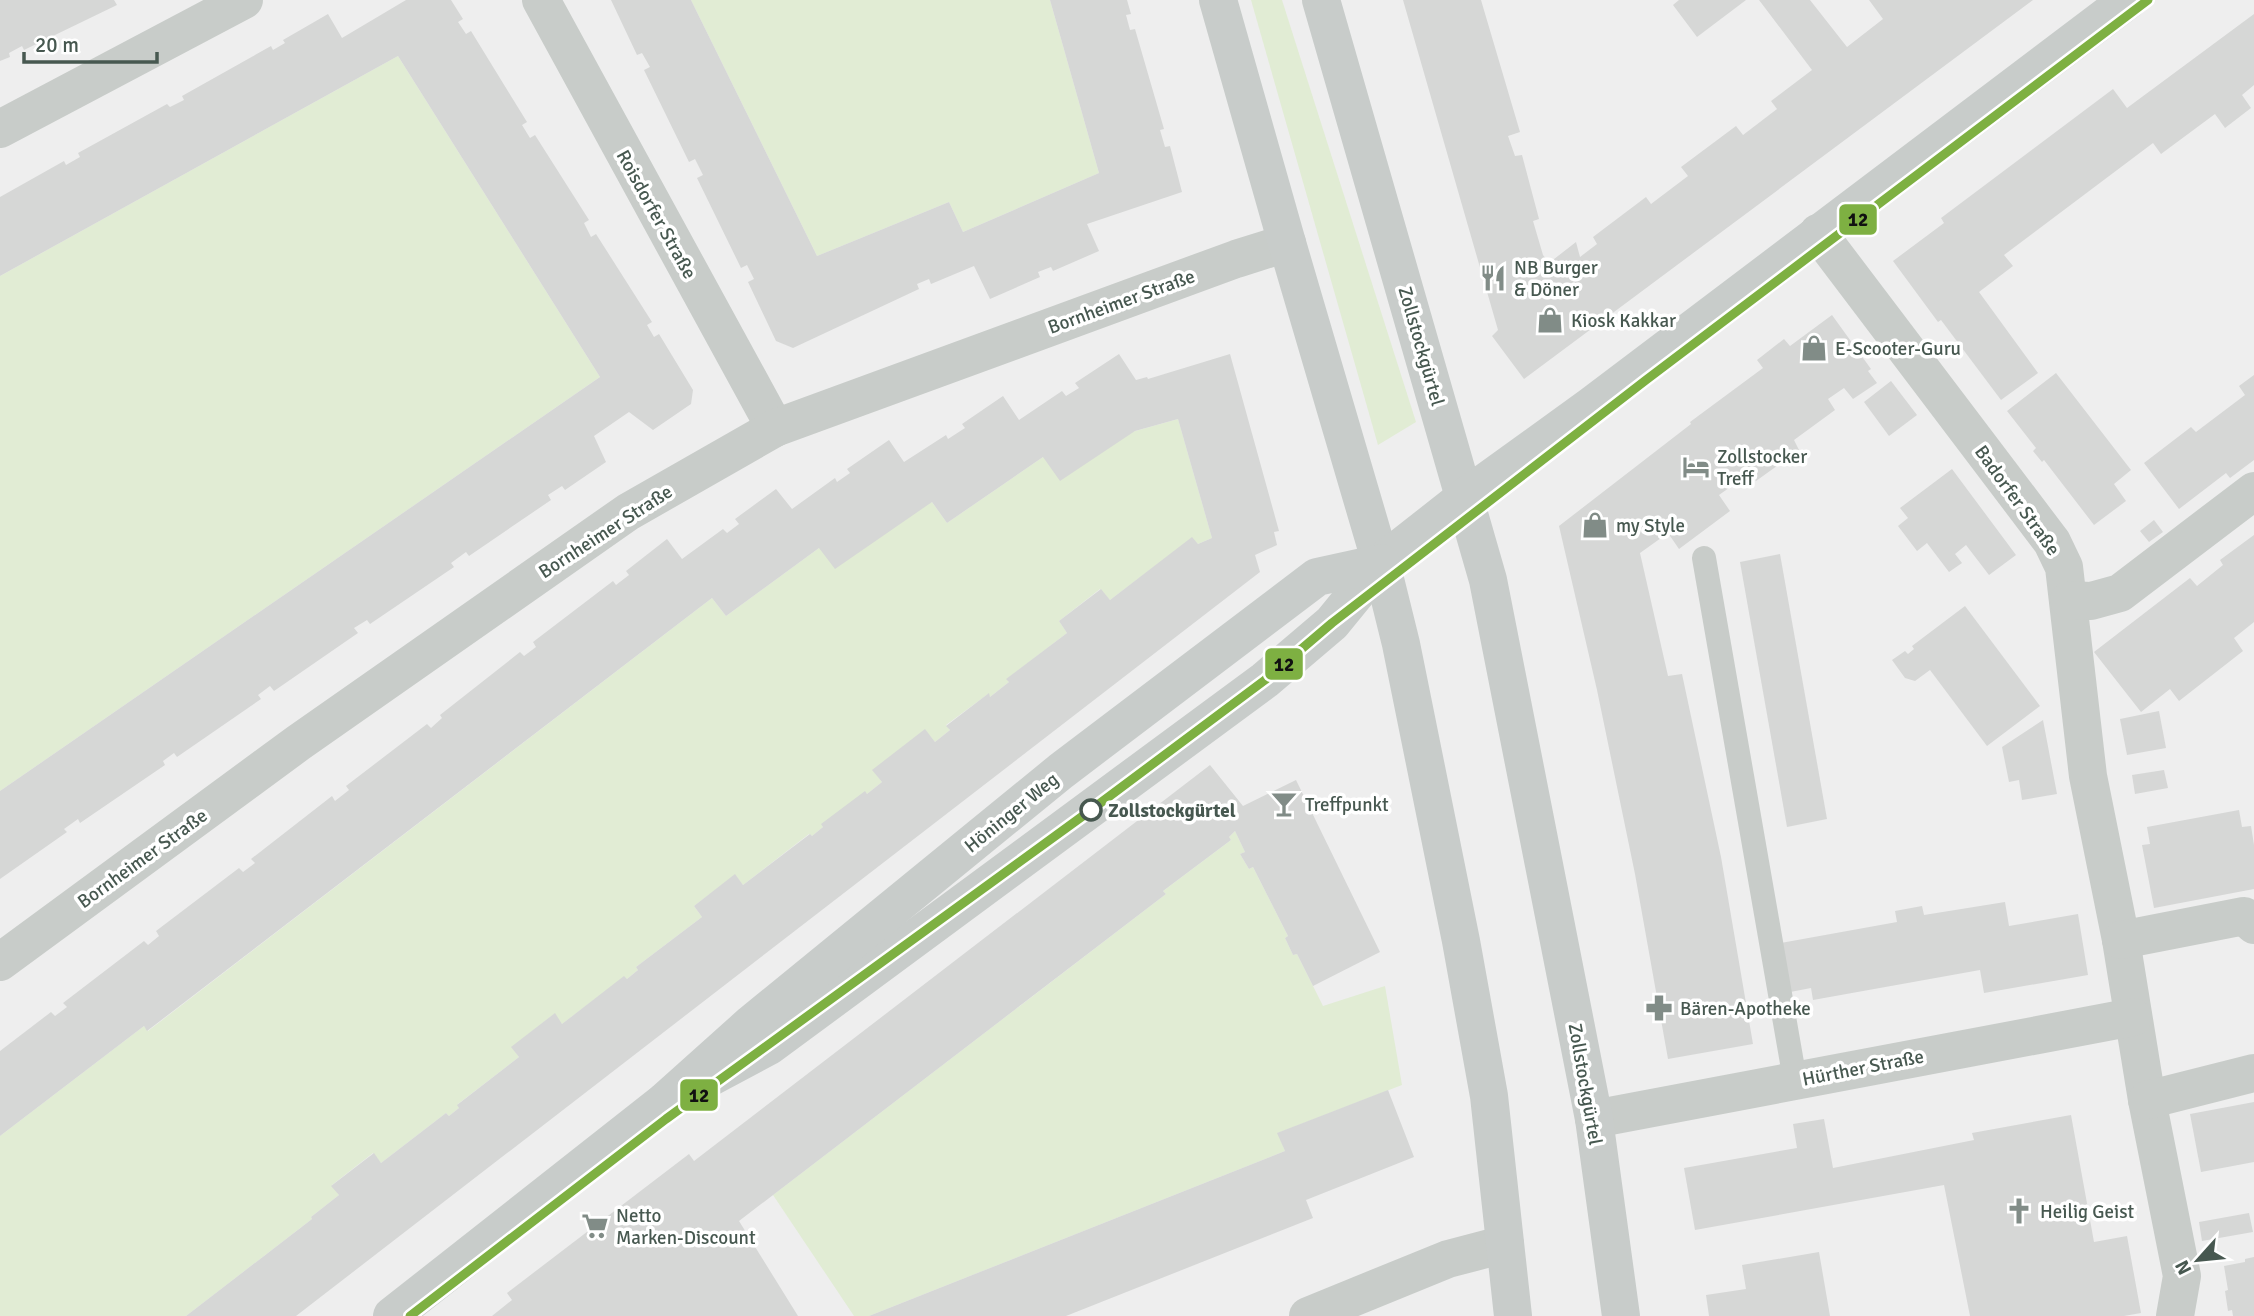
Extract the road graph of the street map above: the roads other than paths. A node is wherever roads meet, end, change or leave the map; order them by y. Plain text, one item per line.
1 (244, 0) edge
2 (541, 0) edge
3 (1219, 0) edge
4 (1321, 0) edge
5 (2128, 0) edge
6 (0, 129) edge
7 (1818, 233) junction
8 (1287, 243) junction
9 (775, 428) junction
10 (2254, 491) edge
11 (1465, 497) junction
12 (1704, 558) dead end
13 (1381, 563) junction
14 (2069, 600) junction
15 (2254, 925) edge
16 (2121, 940) junction
17 (0, 962) edge
18 (2133, 1017) junction
19 (2254, 1073) edge
20 (1796, 1080) junction
21 (2147, 1100) junction
22 (664, 1102) junction
23 (1594, 1119) junction
24 (1505, 1244) junction
25 (392, 1316) edge
26 (1308, 1316) edge
27 (1513, 1316) edge
28 (1621, 1316) edge
29 (2175, 1316) edge

1 - 6 street
2 - 9 street, Roisdorfer Straße
3 - 8 street
4 - 11 street, Zollstockgürtel
5 - 7 street, Höninger Weg
7 - 11 street, Höninger Weg
7 - 14 street, Badorfer Straße
8 - 9 street, Bornheimer Straße
8 - 13 street
9 - 17 street, Bornheimer Straße
10 - 14 street
11 - 13 street, Höninger Weg
11 - 23 street, Zollstockgürtel
12 - 20 lane
13 - 22 street, Höninger Weg
13 - 22 street, Höninger Weg
13 - 24 street
14 - 16 street, Badorfer Straße
15 - 16 street
16 - 18 street, Badorfer Straße
18 - 20 street, Hürther Straße
18 - 21 street, Badorfer Straße
19 - 21 street
20 - 23 street, Hürther Straße
21 - 29 street, Badorfer Straße
22 - 25 street, Höninger Weg
23 - 28 street, Zollstockgürtel
24 - 26 street
24 - 27 street

